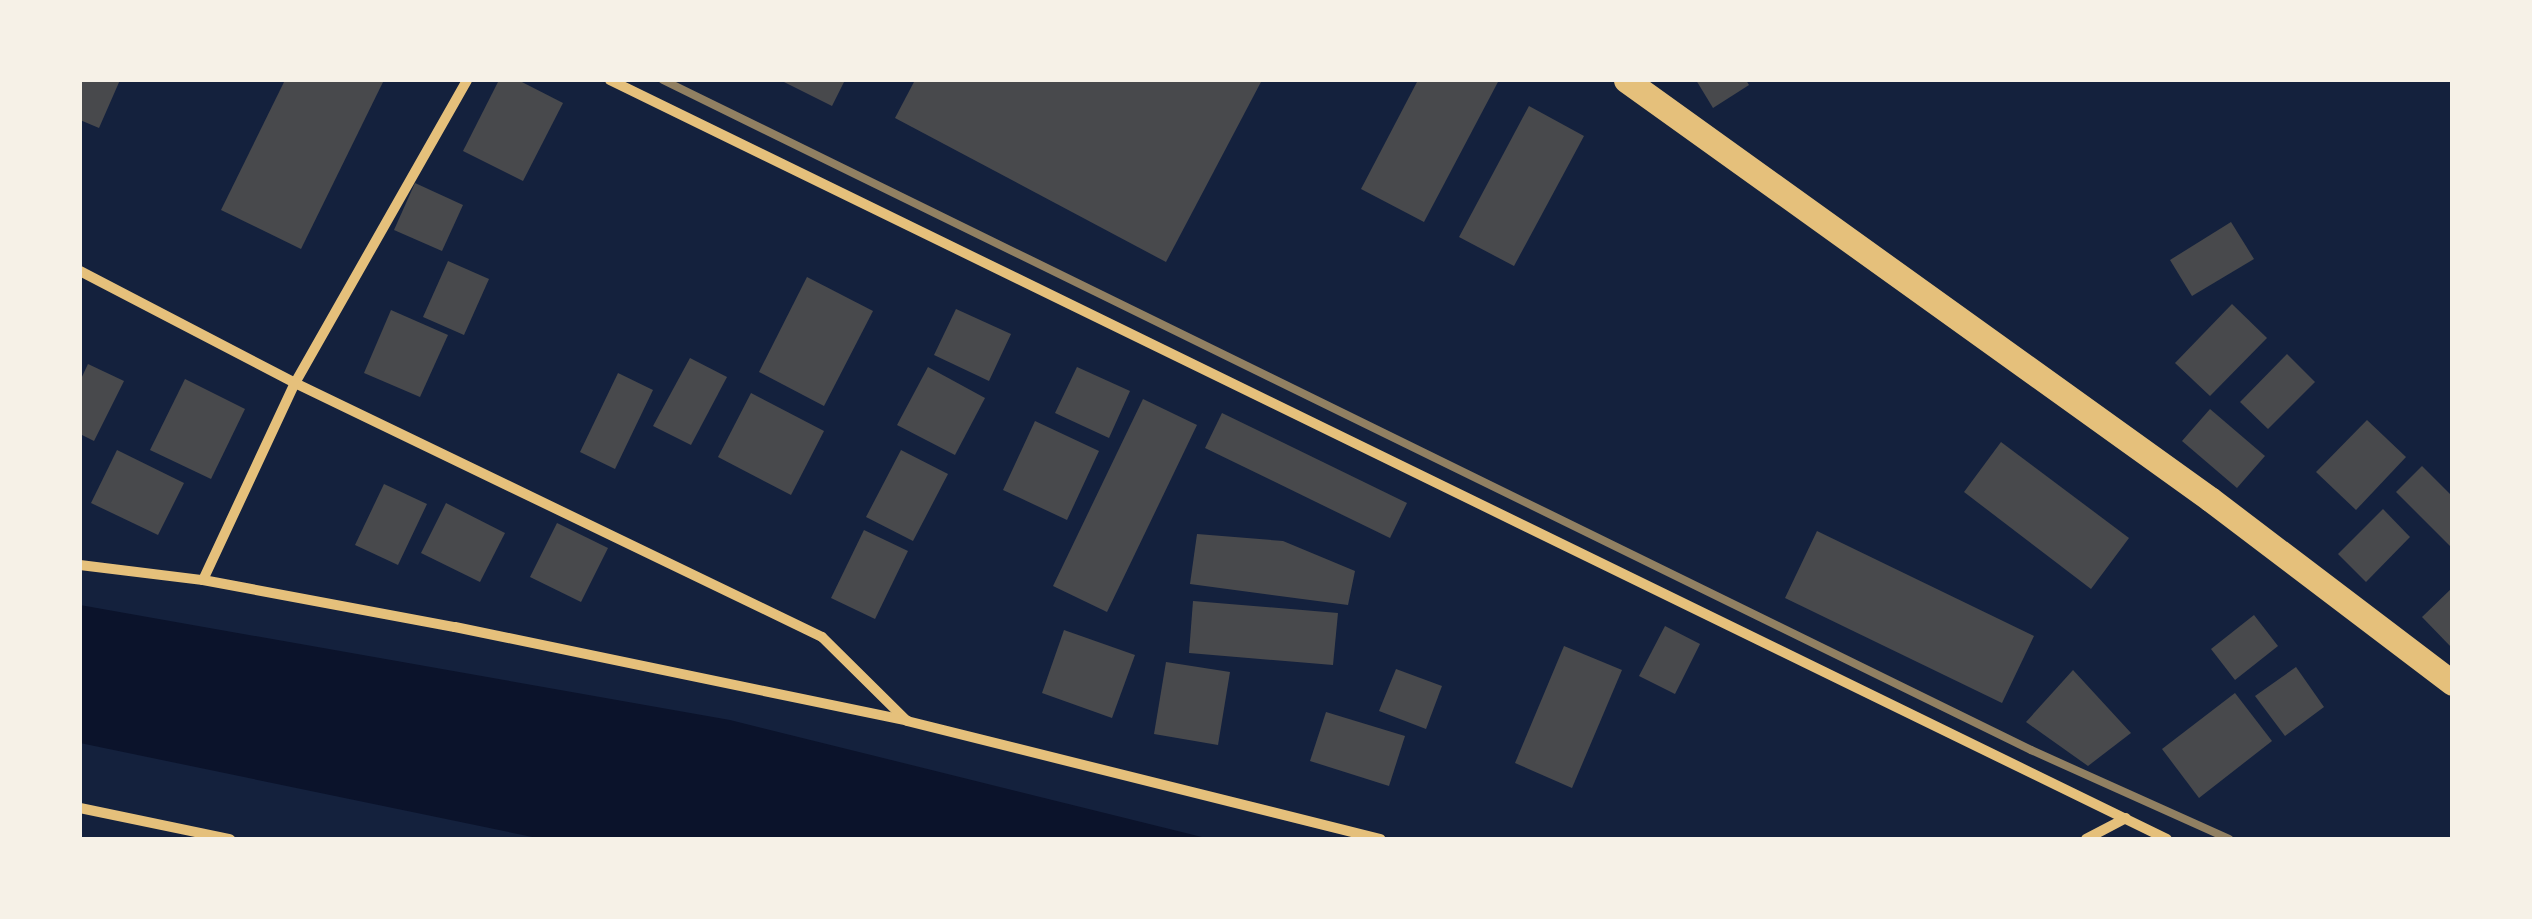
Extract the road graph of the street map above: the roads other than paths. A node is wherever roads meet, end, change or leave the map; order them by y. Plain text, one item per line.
1 (468, 80) edge
2 (610, 80) edge
3 (1626, 80) edge
4 (80, 271) edge
5 (294, 383) junction
6 (80, 564) edge
7 (203, 580) junction
8 (2452, 683) edge
9 (907, 721) junction
10 (80, 808) edge
11 (2126, 818) junction
12 (230, 839) edge
13 (1380, 839) edge
14 (2086, 839) edge
15 (2167, 839) edge

1 - 5 street
2 - 11 street
3 - 8 main road
4 - 5 street
5 - 7 street
5 - 9 street
6 - 7 street
7 - 9 street
9 - 13 street
10 - 12 street
11 - 14 street
11 - 15 street

